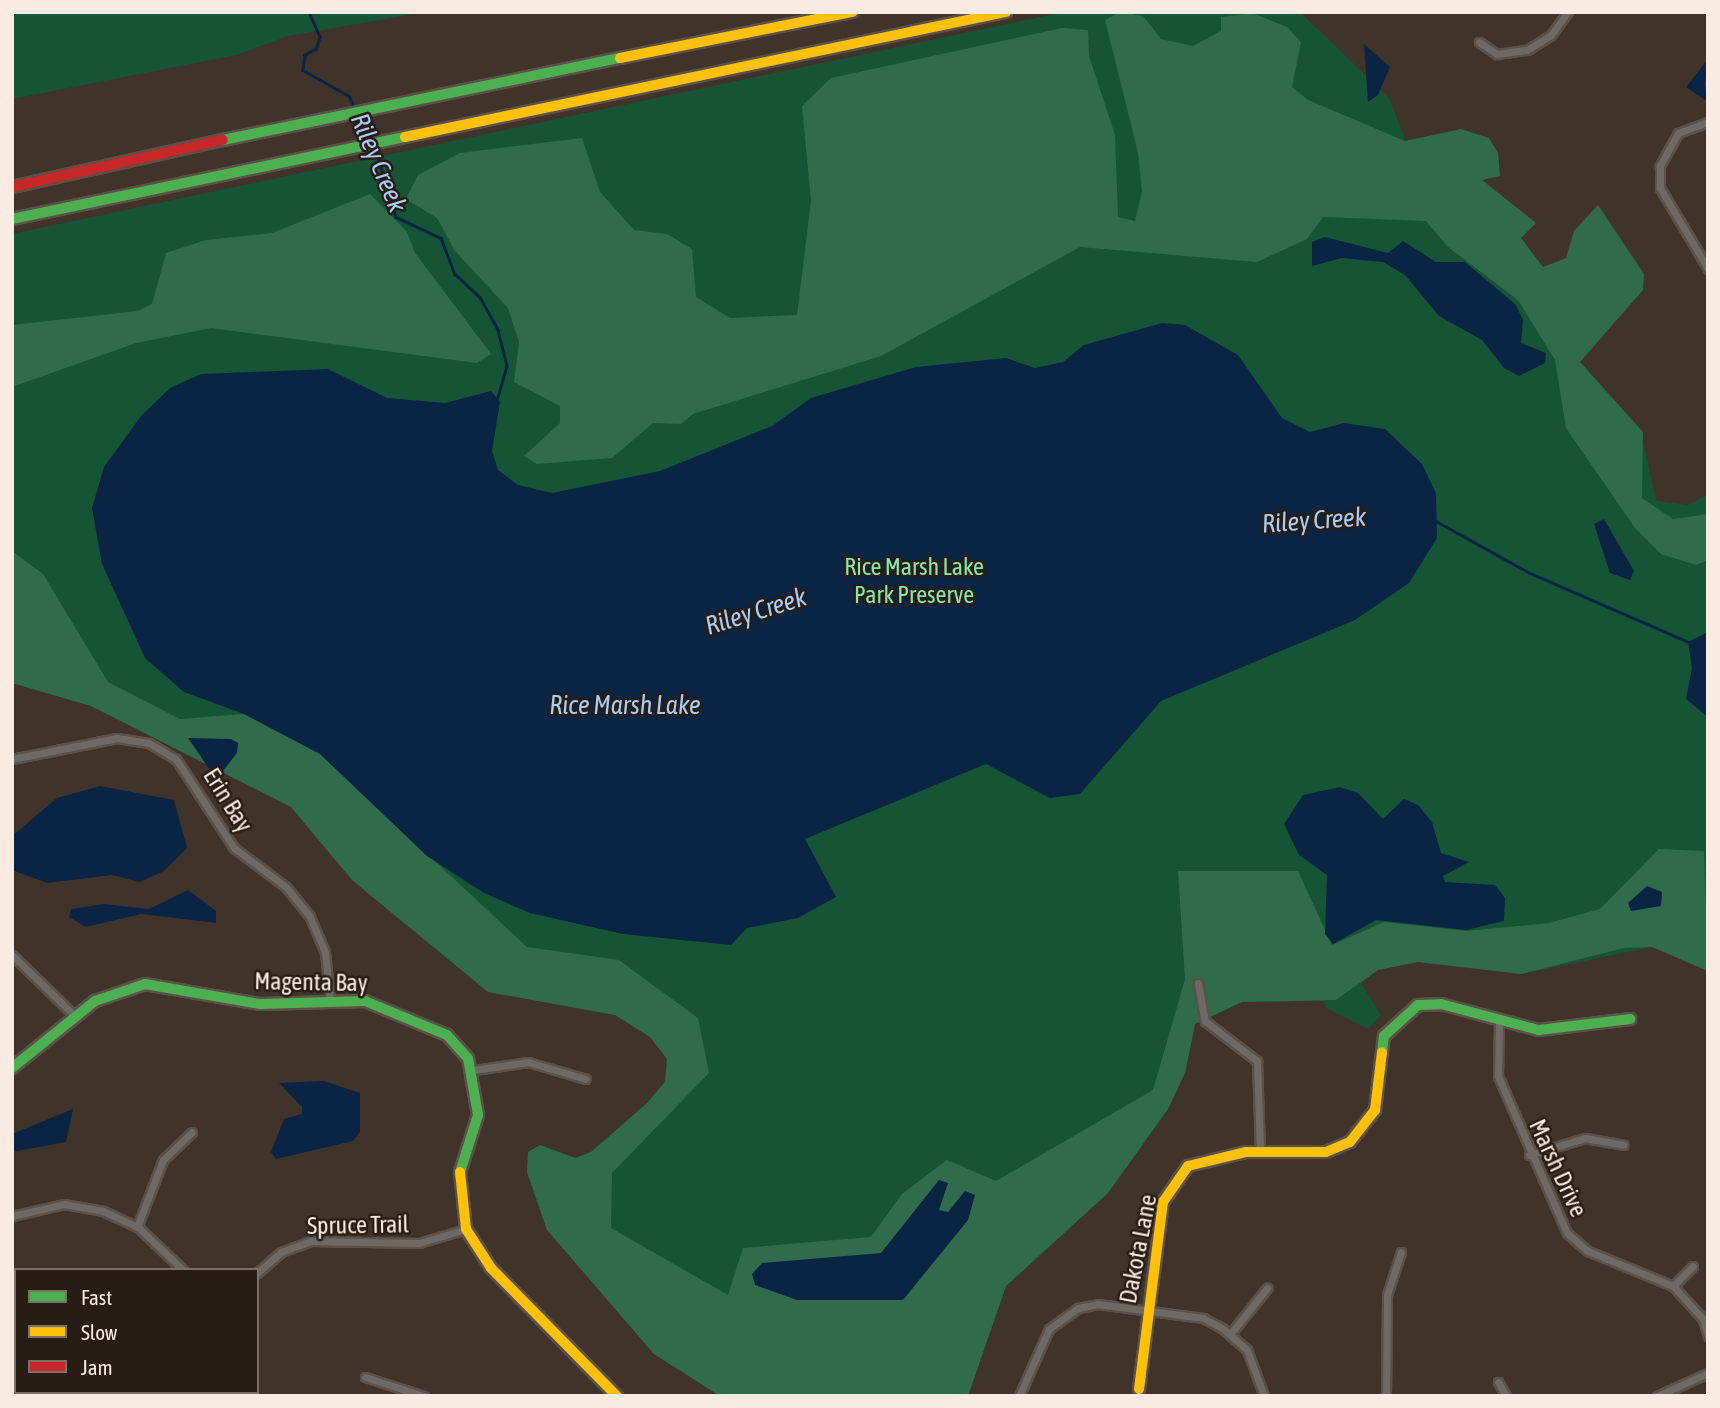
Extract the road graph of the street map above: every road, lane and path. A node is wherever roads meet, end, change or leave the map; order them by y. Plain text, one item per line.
1 (853, 12) edge
2 (1006, 12) edge
3 (1567, 12) edge
4 (1479, 42) dead end
5 (1708, 122) edge
6 (12, 187) edge
7 (12, 219) edge
8 (1708, 269) edge
9 (12, 759) edge
10 (12, 955) edge
11 (1198, 983) dead end
12 (330, 1000) junction
13 (75, 1016) junction
14 (1630, 1019) dead end
15 (1499, 1024) junction
16 (12, 1068) edge
17 (474, 1070) junction
18 (586, 1079) dead end
19 (192, 1132) dead end
20 (1623, 1145) dead end
21 (1260, 1152) junction
22 (1529, 1155) junction
23 (12, 1216) edge
24 (137, 1227) junction
25 (466, 1229) junction
26 (1401, 1252) dead end
27 (1693, 1266) dead end
28 (181, 1268) edge
29 (259, 1271) edge
30 (1673, 1286) junction
31 (1267, 1288) dead end
32 (1147, 1310) junction
33 (1231, 1333) junction
34 (1708, 1336) edge
35 (1708, 1373) edge
36 (365, 1377) dead end
37 (1498, 1382) dead end
38 (1139, 1389) dead end
39 (424, 1396) edge
40 (617, 1396) edge
41 (1019, 1396) edge
42 (1264, 1396) edge
43 (1386, 1396) edge
44 (1506, 1396) edge
45 (1657, 1396) edge

1 - 6 main road
2 - 7 main road
3 - 4 street
5 - 8 street
9 - 12 street, Erin Bay
10 - 13 street
11 - 21 street
12 - 13 main road, Magenta Bay
12 - 17 main road, Magenta Bay
13 - 16 main road, Magenta Bay
14 - 15 main road, Dakota Lane
15 - 21 main road, Dakota Lane
15 - 22 street, Marsh Drive
17 - 18 street
17 - 25 main road, Magenta Bay
19 - 24 street
20 - 22 street
21 - 32 main road, Dakota Lane
22 - 30 street, Marsh Drive
23 - 24 street
24 - 28 street
25 - 29 street, Spruce Trail
25 - 40 main road, Magenta Bay
26 - 43 street
27 - 30 street
30 - 34 street, Marsh Drive
31 - 33 street
32 - 33 street
32 - 38 main road, Dakota Lane
32 - 41 street
33 - 42 street
35 - 45 street
36 - 39 street
37 - 44 street

